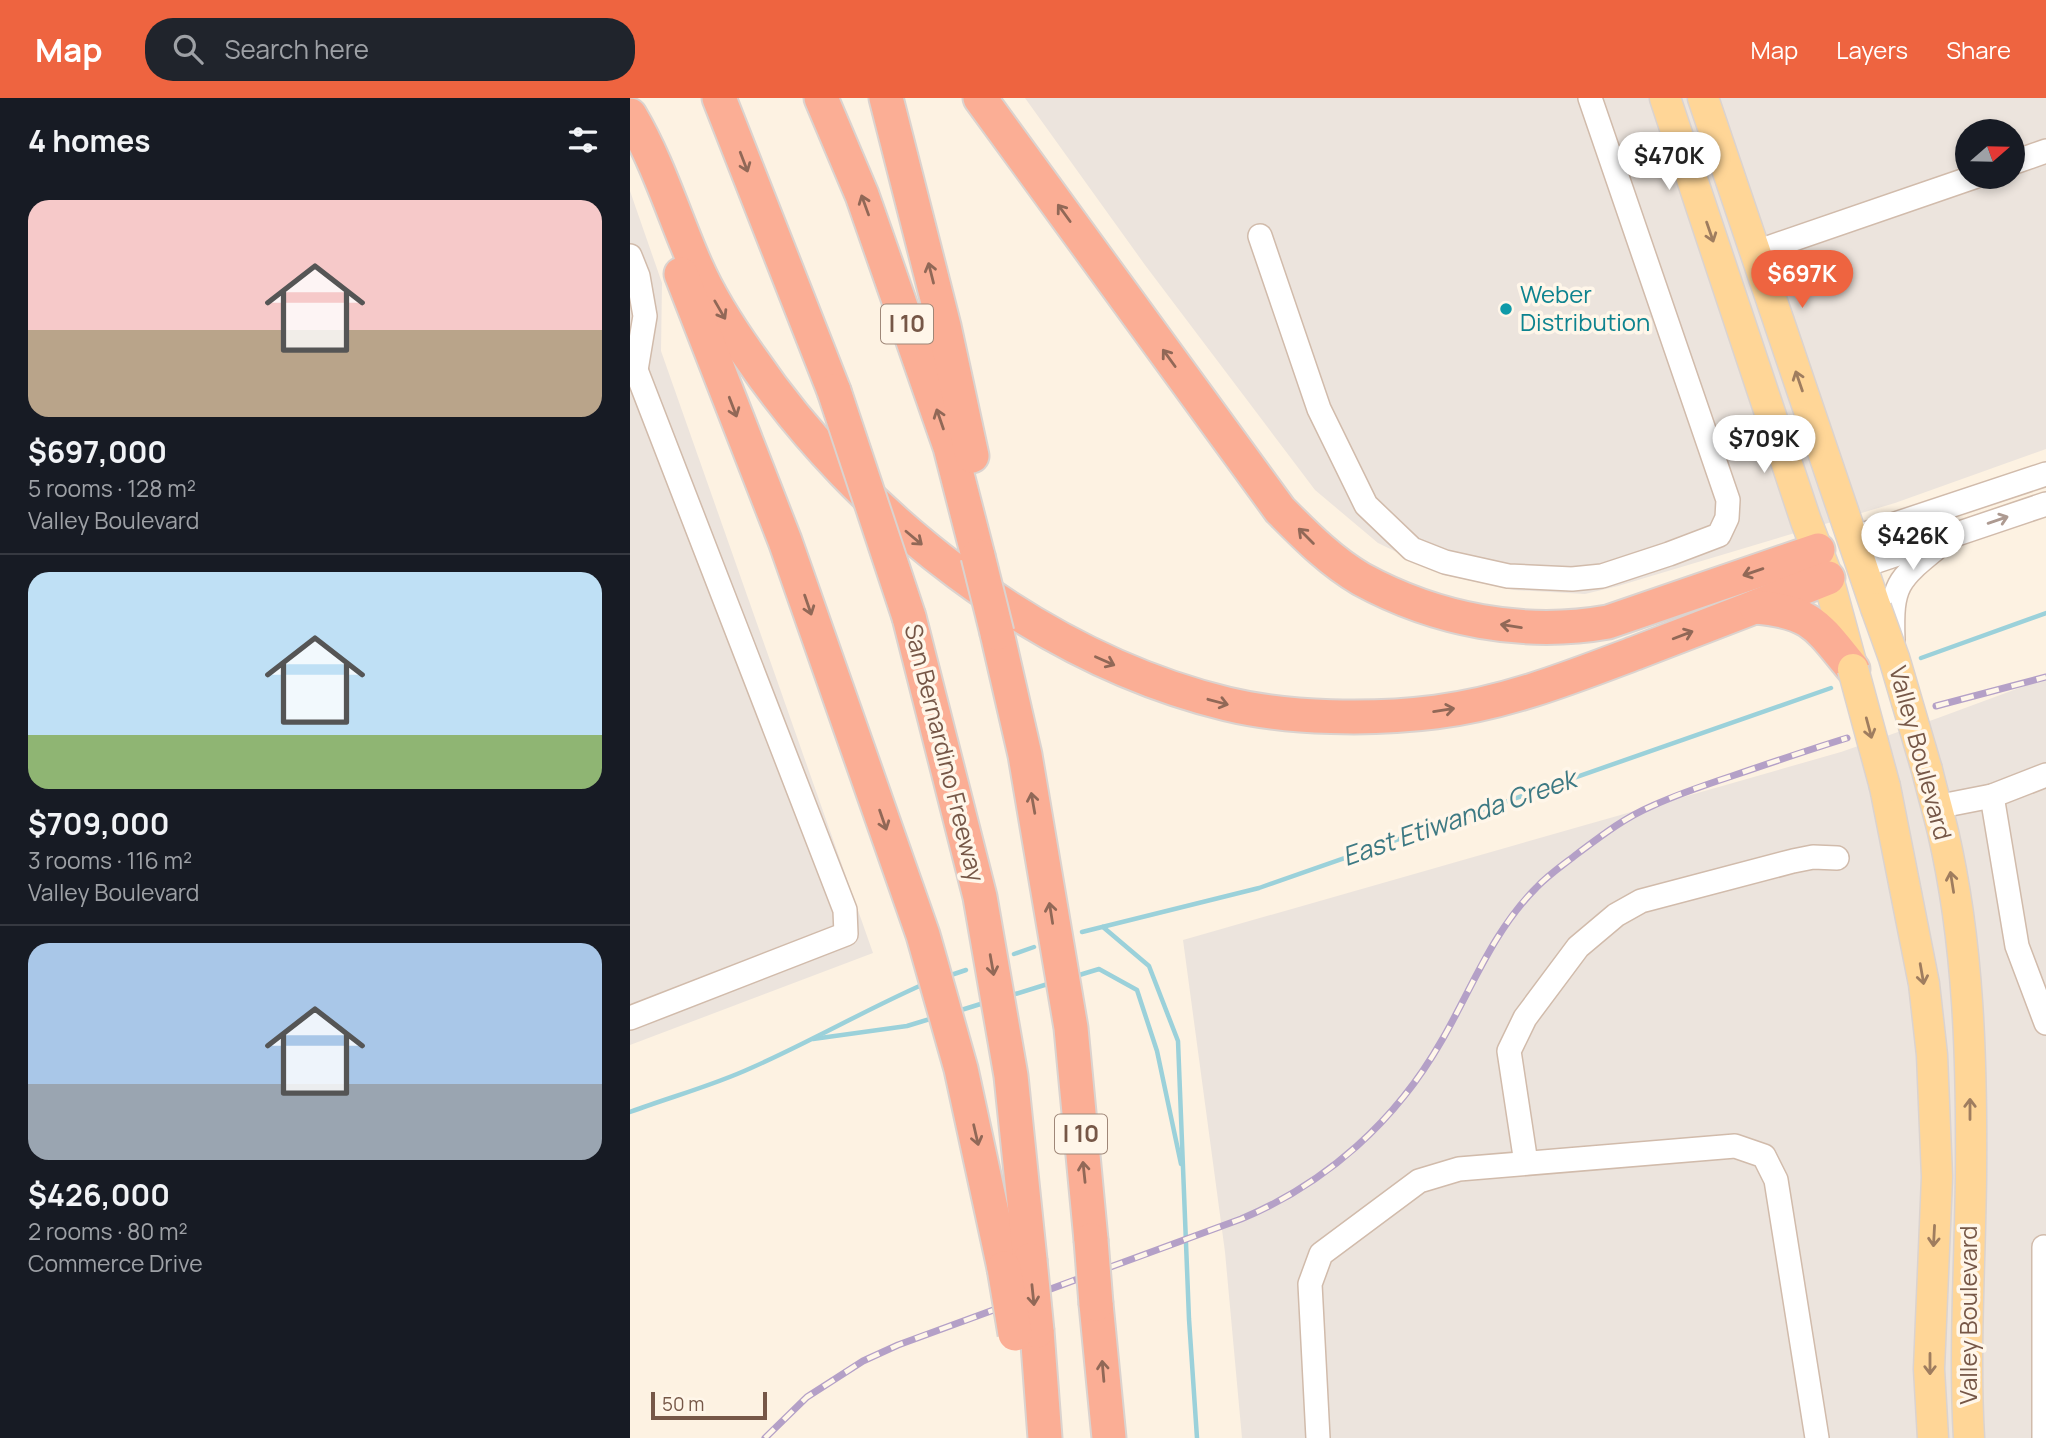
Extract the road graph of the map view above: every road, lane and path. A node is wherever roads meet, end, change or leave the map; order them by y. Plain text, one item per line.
1 (719, 98) edge
2 (821, 98) edge
3 (886, 98) edge
4 (980, 98) edge
5 (1590, 98) edge
6 (1664, 98) edge
7 (1703, 98) edge
8 (630, 115) edge
9 (630, 137) edge
10 (2046, 151) edge
11 (2025, 158) edge
12 (1955, 184) edge
13 (1259, 236) dead end
14 (1756, 252) junction
15 (630, 256) edge
16 (633, 371) edge
17 (2046, 474) edge
18 (2046, 504) edge
19 (1949, 537) junction
20 (1857, 552) junction
21 (978, 556) junction
22 (1823, 564) junction
23 (1884, 605) junction
24 (1756, 607) junction
25 (1829, 625) junction
26 (1853, 669) joint
27 (2046, 775) edge
28 (1992, 796) junction
29 (1936, 807) junction
30 (1837, 858) dead end
31 (630, 1018) edge
32 (2046, 1023) edge
33 (1526, 1163) junction
34 (2044, 1247) dead end
35 (1017, 1264) junction
36 (1026, 1332) junction
37 (2046, 1370) edge
38 (1035, 1438) edge
39 (1045, 1438) edge
40 (1109, 1438) edge
41 (1318, 1438) edge
42 (1816, 1438) edge
43 (1933, 1438) edge
44 (1969, 1438) edge
45 (2045, 1438) edge

1 -> 35 highway, San Bernardino Freeway / I 10, bridge
21 -> 2 highway, I 10
21 -> 3 highway
22 -> 4 highway
5 - 13 street
6 -> 22 main road
7 - 14 main road, Valley Boulevard
8 -> 24 highway
9 -> 35 highway
10 - 11 street
12 - 14 street
20 -> 14 main road, Valley Boulevard
15 - 16 street
16 - 31 street
17 - 20 street
19 -> 18 street
19 - 20 street
19 - 23 street
20 - 22 main road
20 - 23 main road, Valley Boulevard
40 -> 21 highway, I 10, bridge
22 - 24 highway
22 - 25 main road
23 - 29 main road, Valley Boulevard, bridge
24 - 25 highway
25 - 26 highway
26 -> 43 main road, Valley Boulevard, bridge
27 - 28 street
28 - 29 street
28 - 32 street
44 -> 29 main road, Valley Boulevard
30 - 33 street
33 - 41 street
33 - 42 street
34 - 37 street
35 -> 36 highway, San Bernardino Freeway / I 10, bridge
36 - 38 highway
36 - 39 highway, San Bernardino Freeway / I 10
37 - 45 street

